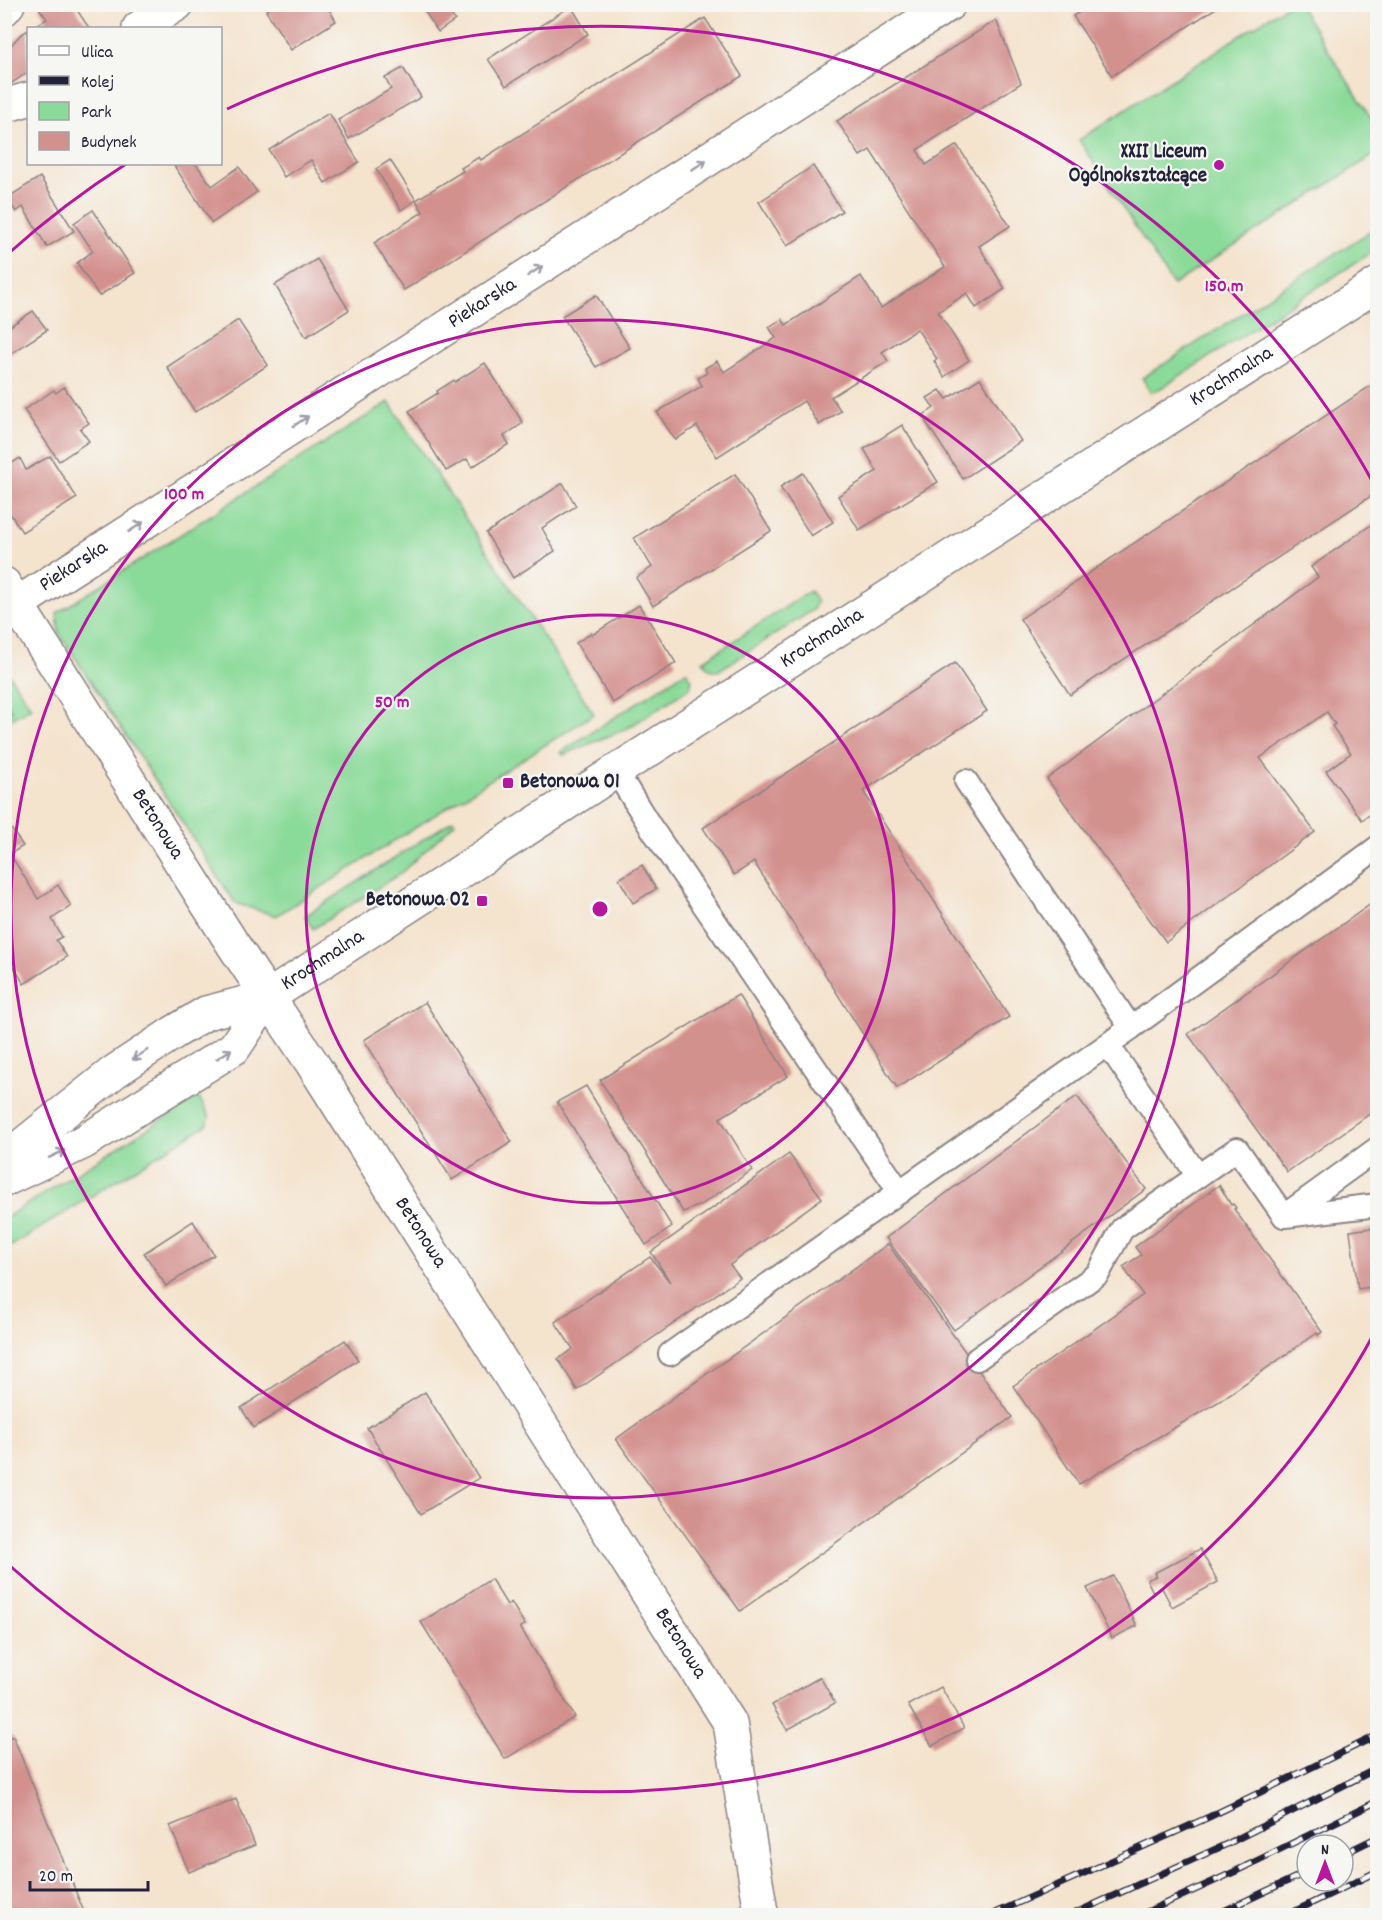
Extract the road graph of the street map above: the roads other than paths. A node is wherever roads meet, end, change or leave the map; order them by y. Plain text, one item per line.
1 (9, 4) edge
2 (177, 4) edge
3 (949, 4) edge
4 (4, 9) edge
5 (141, 27) edge
6 (27, 99) edge
7 (4, 106) edge
8 (1377, 284) edge
9 (11, 594) edge
10 (616, 771) junction
11 (966, 781) dead end
12 (1377, 847) edge
13 (268, 997) junction
14 (1131, 1028) junction
15 (1108, 1045) junction
16 (1377, 1148) edge
17 (4, 1160) edge
18 (1198, 1176) junction
19 (4, 1180) edge
20 (900, 1192) junction
21 (1377, 1205) edge
22 (1284, 1216) junction
23 (670, 1354) dead end
24 (977, 1359) dead end
25 (761, 1912) dead end

1 - 4 street
2 - 5 street
9 -> 3 street, Piekarska
6 - 7 street
8 - 10 street, Krochmalna
9 - 13 street, Betonowa
10 - 13 street, Krochmalna
10 - 20 lane
11 - 14 lane
12 - 14 lane
13 -> 17 street, Krochmalna
19 -> 13 street, Krochmalna
13 - 25 street, Betonowa
14 - 15 lane
15 - 18 lane
15 - 20 lane
16 - 22 lane
18 - 22 lane
18 - 24 lane
20 - 23 lane
21 - 22 lane

